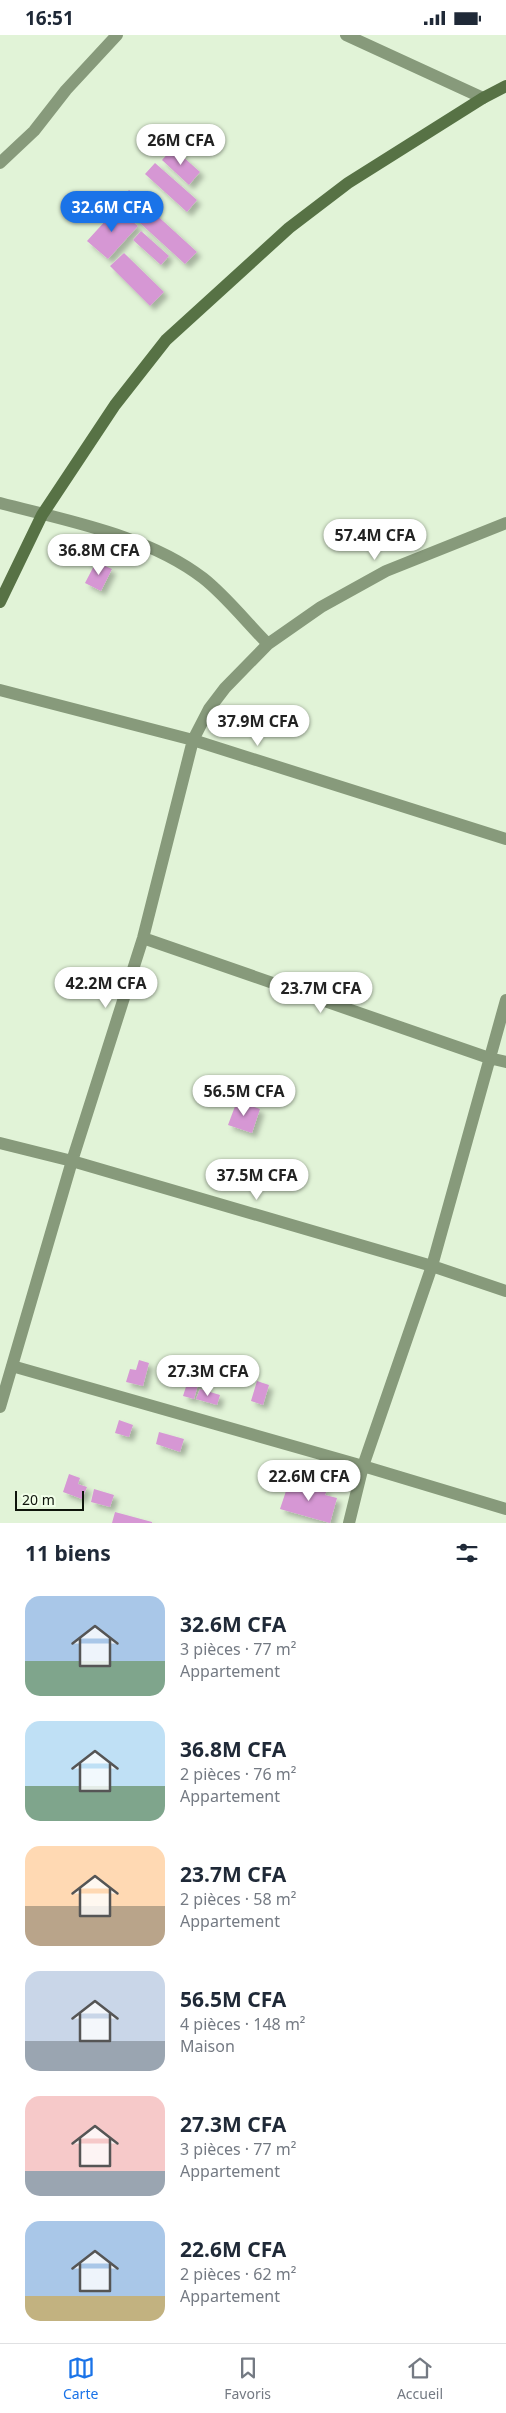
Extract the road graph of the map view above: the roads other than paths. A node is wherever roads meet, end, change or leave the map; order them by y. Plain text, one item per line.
1 (117, 35) edge
2 (346, 35) edge
3 (506, 86) edge
4 (482, 97) junction
5 (0, 163) edge
6 (0, 503) edge
7 (42, 515) junction
8 (506, 523) edge
9 (0, 602) edge
10 (268, 644) junction
11 (0, 690) edge
12 (193, 741) junction
13 (506, 839) edge
14 (143, 938) junction
15 (506, 1000) edge
16 (489, 1058) junction
17 (506, 1062) edge
18 (0, 1143) edge
19 (72, 1161) junction
20 (432, 1267) junction
21 (506, 1291) edge
22 (12, 1367) junction
23 (0, 1407) edge
24 (363, 1466) junction
25 (506, 1509) edge
26 (349, 1523) edge

1 - 5 street
2 - 4 street
3 - 4 main road
4 - 7 main road
6 - 7 street
7 - 9 main road
7 - 10 street
8 - 10 street
10 - 12 street
11 - 12 street
12 - 13 street
12 - 14 street
14 - 16 street
14 - 19 street
15 - 16 street
16 - 17 street
16 - 20 street
18 - 19 street
19 - 20 street
19 - 22 street
20 - 21 street
20 - 24 street
22 - 23 street
22 - 24 street
24 - 25 street
24 - 26 street

